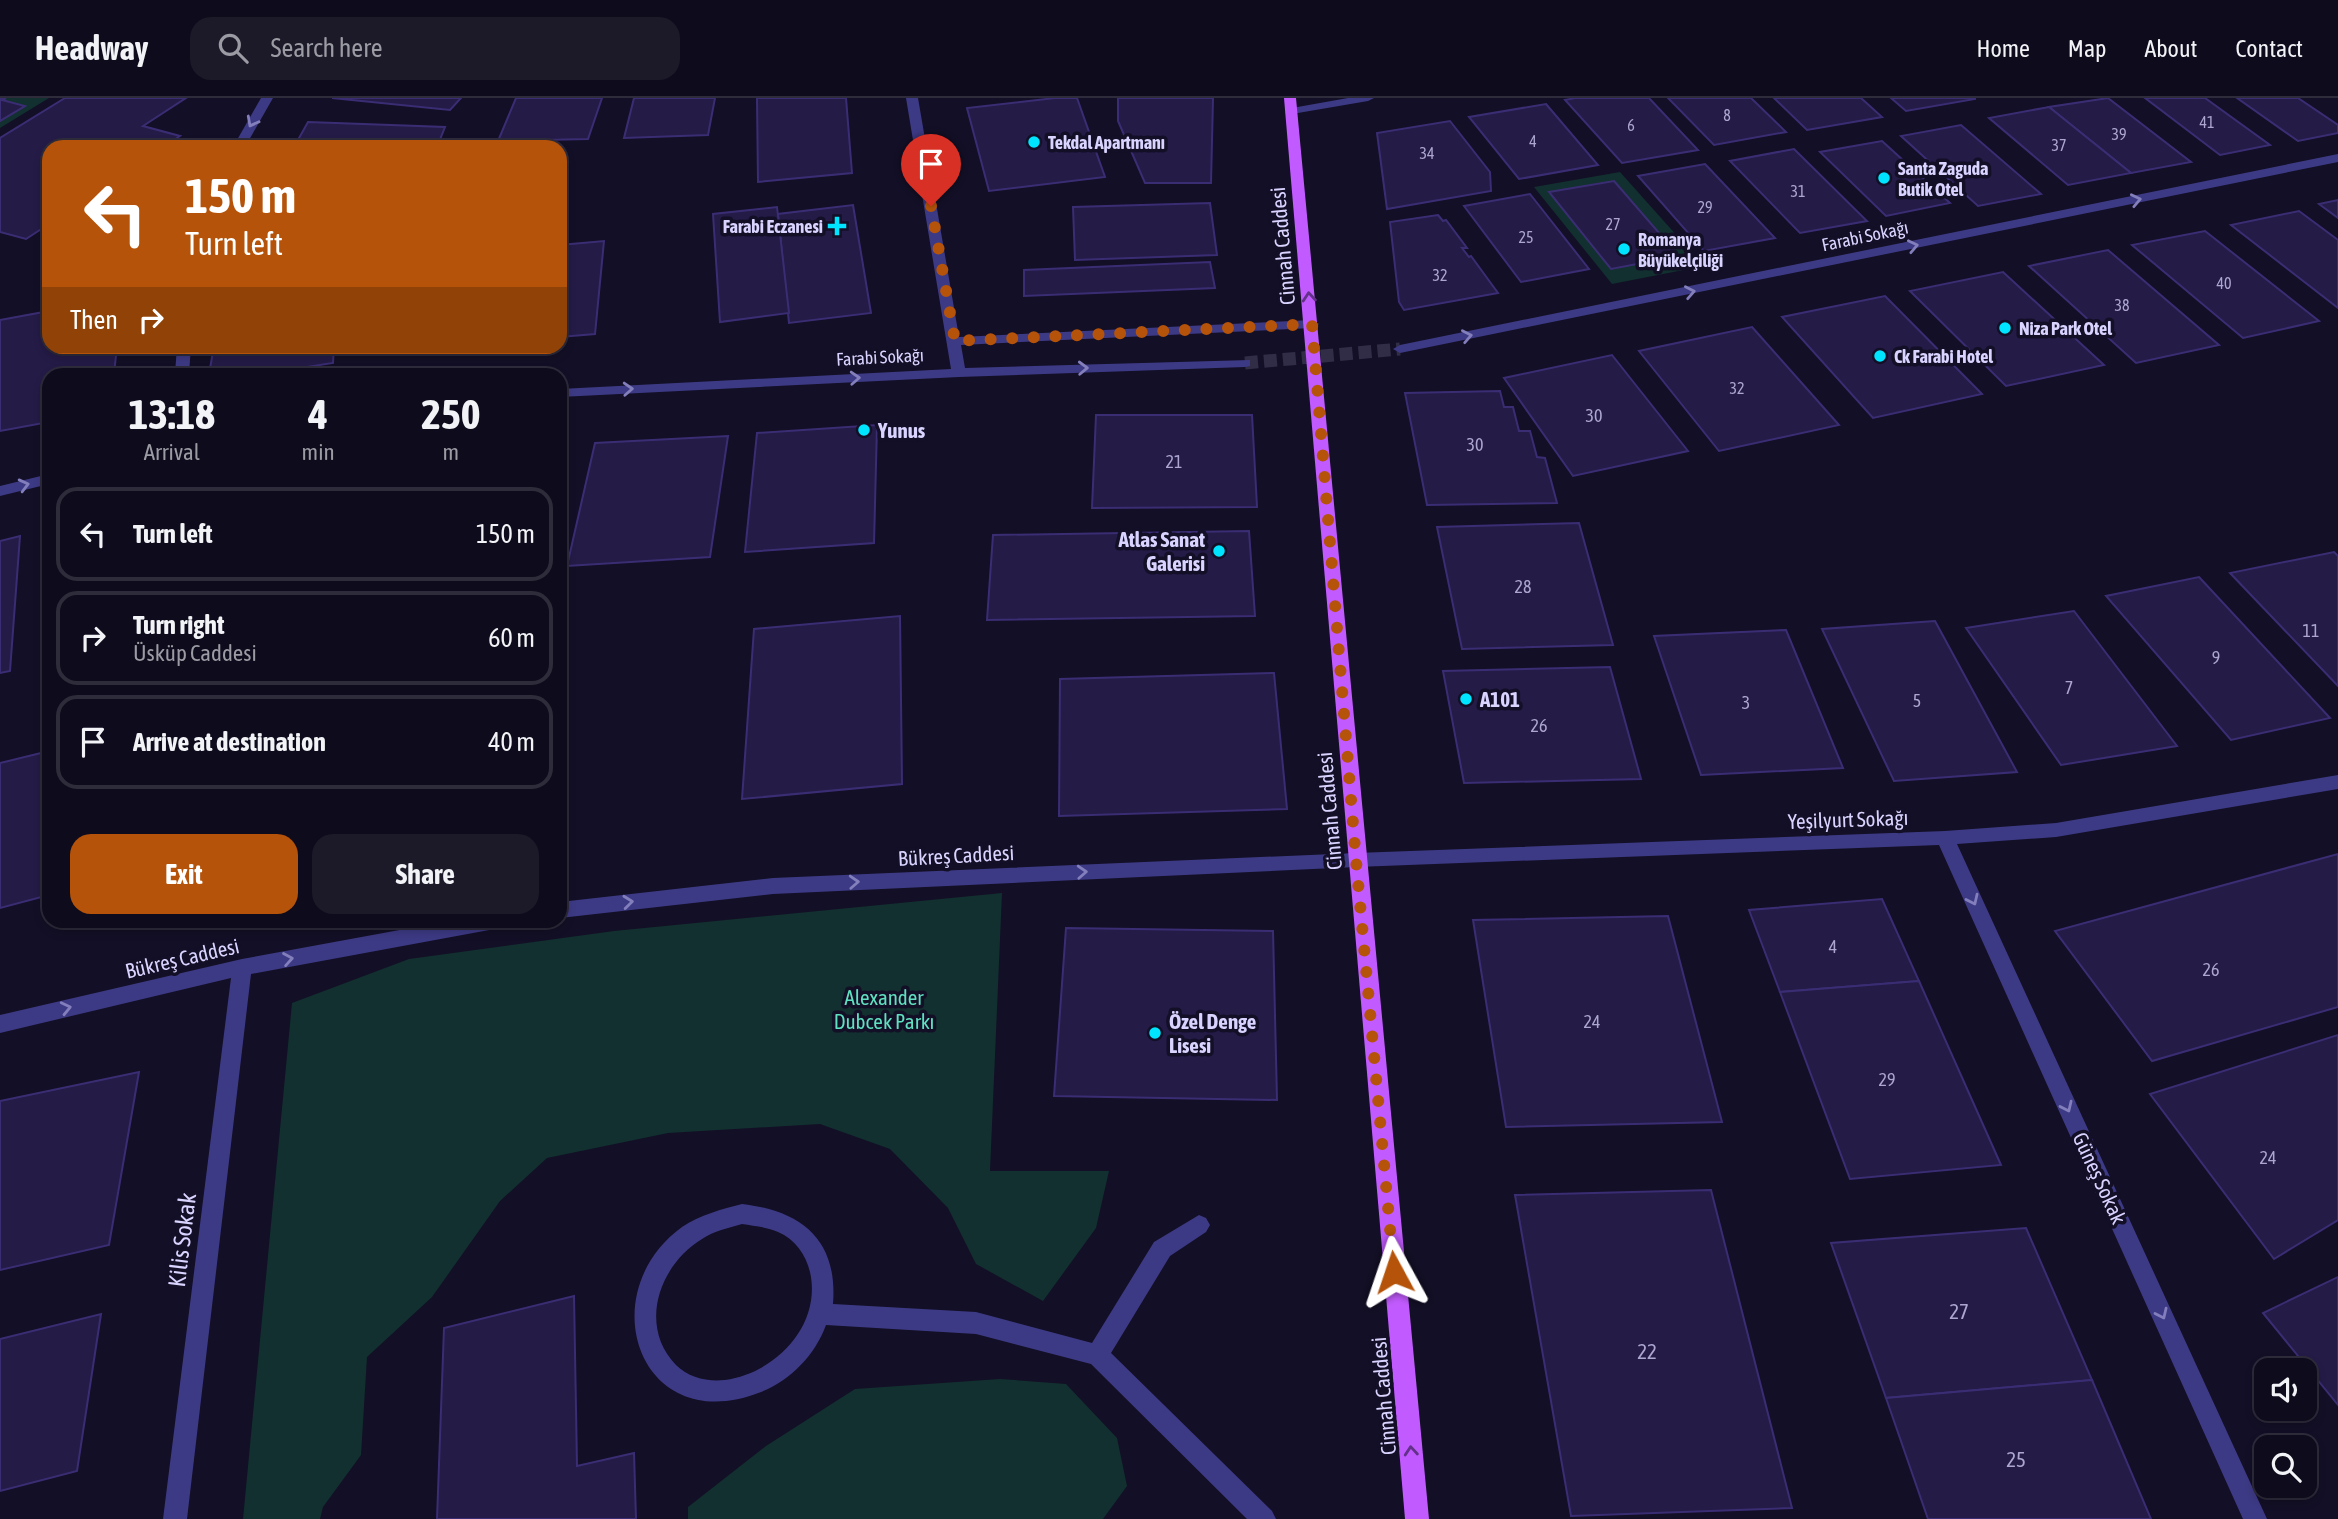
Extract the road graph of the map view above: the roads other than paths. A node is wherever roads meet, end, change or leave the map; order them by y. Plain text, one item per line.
1 (267, 98) edge
2 (912, 98) edge
3 (1368, 98) edge
4 (1291, 104) edge
5 (243, 140) edge
6 (2338, 158) edge
7 (1312, 324) junction
8 (955, 341) junction
9 (1400, 349) tunnel mouth
10 (1245, 363) tunnel mouth
11 (959, 373) junction
12 (567, 393) edge
13 (42, 481) edge
14 (0, 491) edge
15 (2338, 782) edge
16 (1945, 838) junction
17 (1356, 860) junction
18 (567, 909) edge
19 (456, 928) edge
20 (242, 967) junction
21 (0, 1024) edge
22 (1199, 1225) dead end
23 (819, 1314) junction
24 (1097, 1356) junction
25 (175, 1519) edge
26 (1264, 1519) edge
27 (1417, 1519) edge
28 (2255, 1519) edge

1 -> 5 street
2 - 8 street
3 - 4 street
7 -> 4 main road, Cinnah Caddesi
9 -> 6 street, Farabi Sokağı
7 - 8 street
7 - 17 main road, Cinnah Caddesi
8 - 11 street
11 -> 10 street, Farabi Sokağı
12 -> 11 street, Farabi Sokağı
14 -> 13 street
15 - 16 street, Yeşilyurt Sokağı
16 - 17 street, Yeşilyurt Sokağı
16 -> 28 street, Güneş Sokak
18 -> 17 street, Bükreş Caddesi
27 -> 17 main road, Cinnah Caddesi
20 -> 19 street, Bükreş Caddesi
21 -> 20 street, Bükreş Caddesi
20 - 25 street, Kilis Sokak
22 - 24 street
23 - 23 street
23 - 24 street
24 - 26 street

